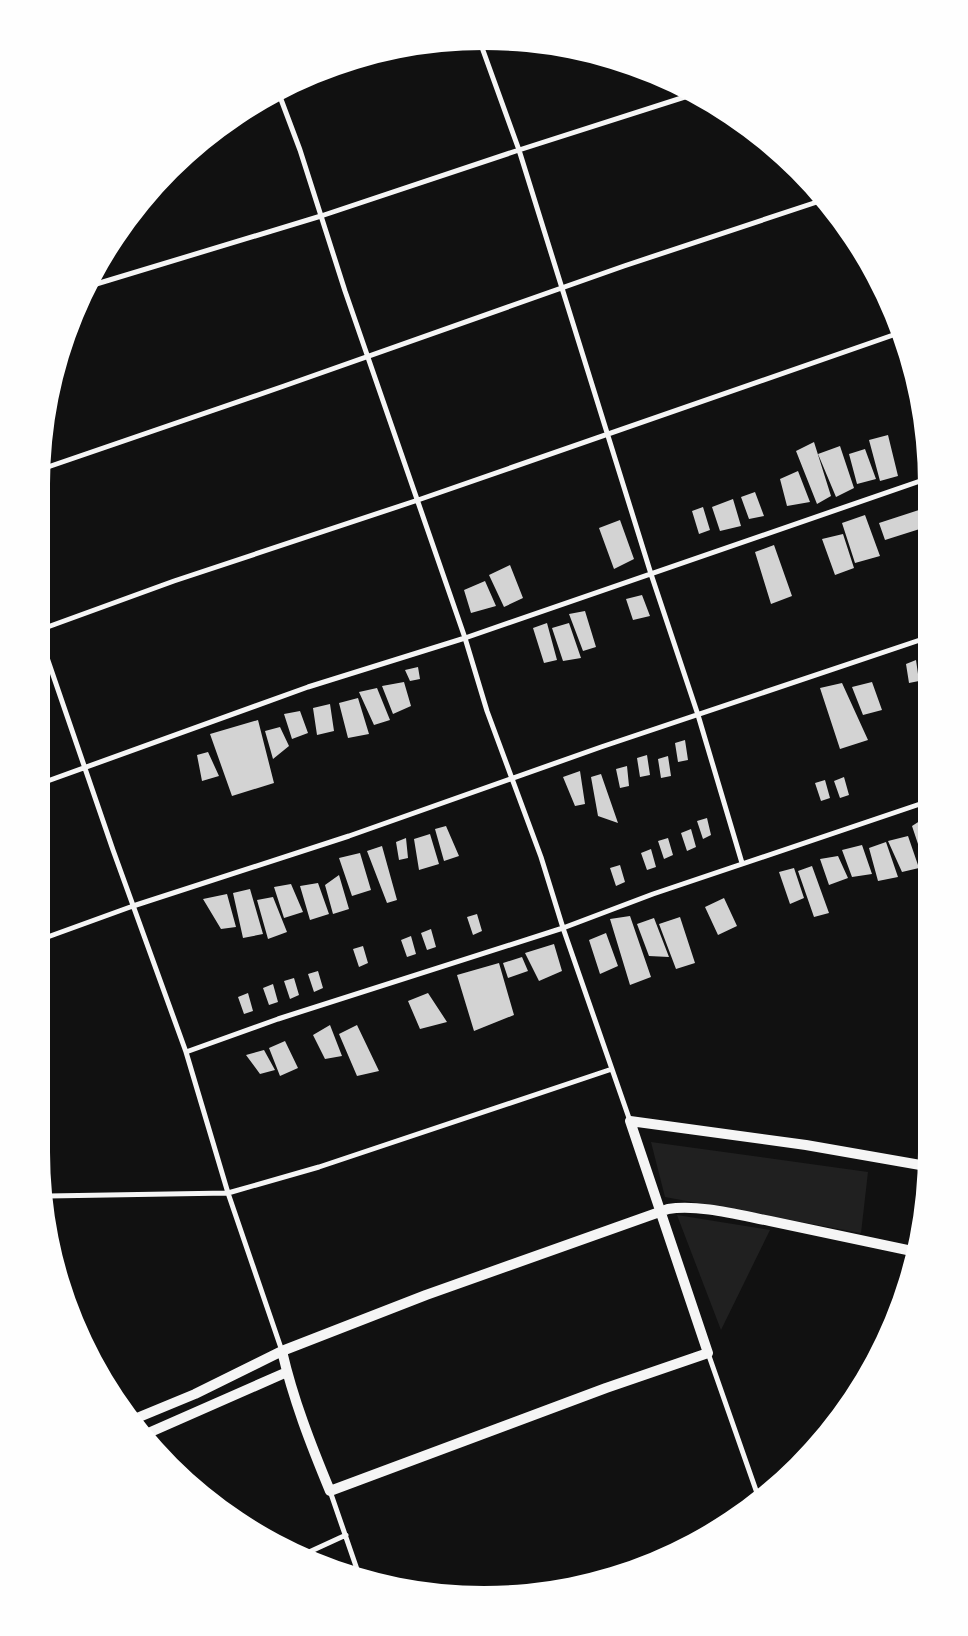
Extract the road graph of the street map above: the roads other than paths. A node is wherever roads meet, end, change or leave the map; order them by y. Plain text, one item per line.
1 (483, 50) edge
2 (682, 98) edge
3 (281, 101) edge
4 (519, 150) junction
5 (814, 203) edge
6 (321, 216) junction
7 (100, 283) edge
8 (562, 288) junction
9 (892, 335) edge
10 (368, 356) junction
11 (608, 433) junction
12 (51, 466) edge
13 (918, 482) edge
14 (418, 500) junction
15 (651, 574) junction
16 (50, 625) edge
17 (465, 638) junction
18 (918, 641) edge
19 (50, 667) edge
20 (698, 715) junction
21 (84, 767) junction
22 (513, 779) junction
23 (50, 781) edge
24 (918, 805) edge
25 (742, 863) junction
26 (133, 906) junction
27 (564, 928) junction
28 (50, 936) edge
29 (186, 1052) junction
30 (612, 1069) junction
31 (630, 1121) junction
32 (918, 1165) edge
33 (228, 1193) junction
34 (53, 1196) edge
35 (661, 1212) junction
36 (907, 1250) edge
37 (282, 1351) junction
38 (708, 1353) junction
39 (287, 1372) junction
40 (140, 1417) edge
41 (152, 1431) edge
42 (756, 1490) edge
43 (330, 1491) junction
44 (346, 1535) junction
45 (312, 1550) edge
46 (356, 1566) edge

1 - 4 street
2 - 4 street
3 - 6 street
4 - 6 street
4 - 8 street
5 - 8 street
6 - 7 street
6 - 10 street
8 - 10 street
8 - 11 street
9 - 11 street
10 - 12 street
10 - 14 street
11 - 14 street
11 - 15 street
13 - 15 street
14 - 16 street
14 - 17 street
15 - 17 street
15 - 20 street
17 - 21 street
17 - 22 street
18 - 20 street
19 - 21 street
20 - 22 street
20 - 25 street
21 - 23 street
21 - 26 street
22 - 26 street
22 - 27 street
24 - 25 street
25 - 27 street
26 - 28 street
26 - 29 street
27 - 29 street
27 - 30 street
29 - 33 street
30 - 31 street
30 - 33 street
31 - 32 main road
31 - 35 main road
33 - 34 street
33 - 37 street
35 - 36 main road
35 - 37 main road
35 - 38 main road
37 - 39 main road
37 - 40 main road
38 - 42 street
38 - 43 main road
39 - 41 main road
39 - 43 main road
43 - 44 street
44 - 45 street
44 - 46 street

